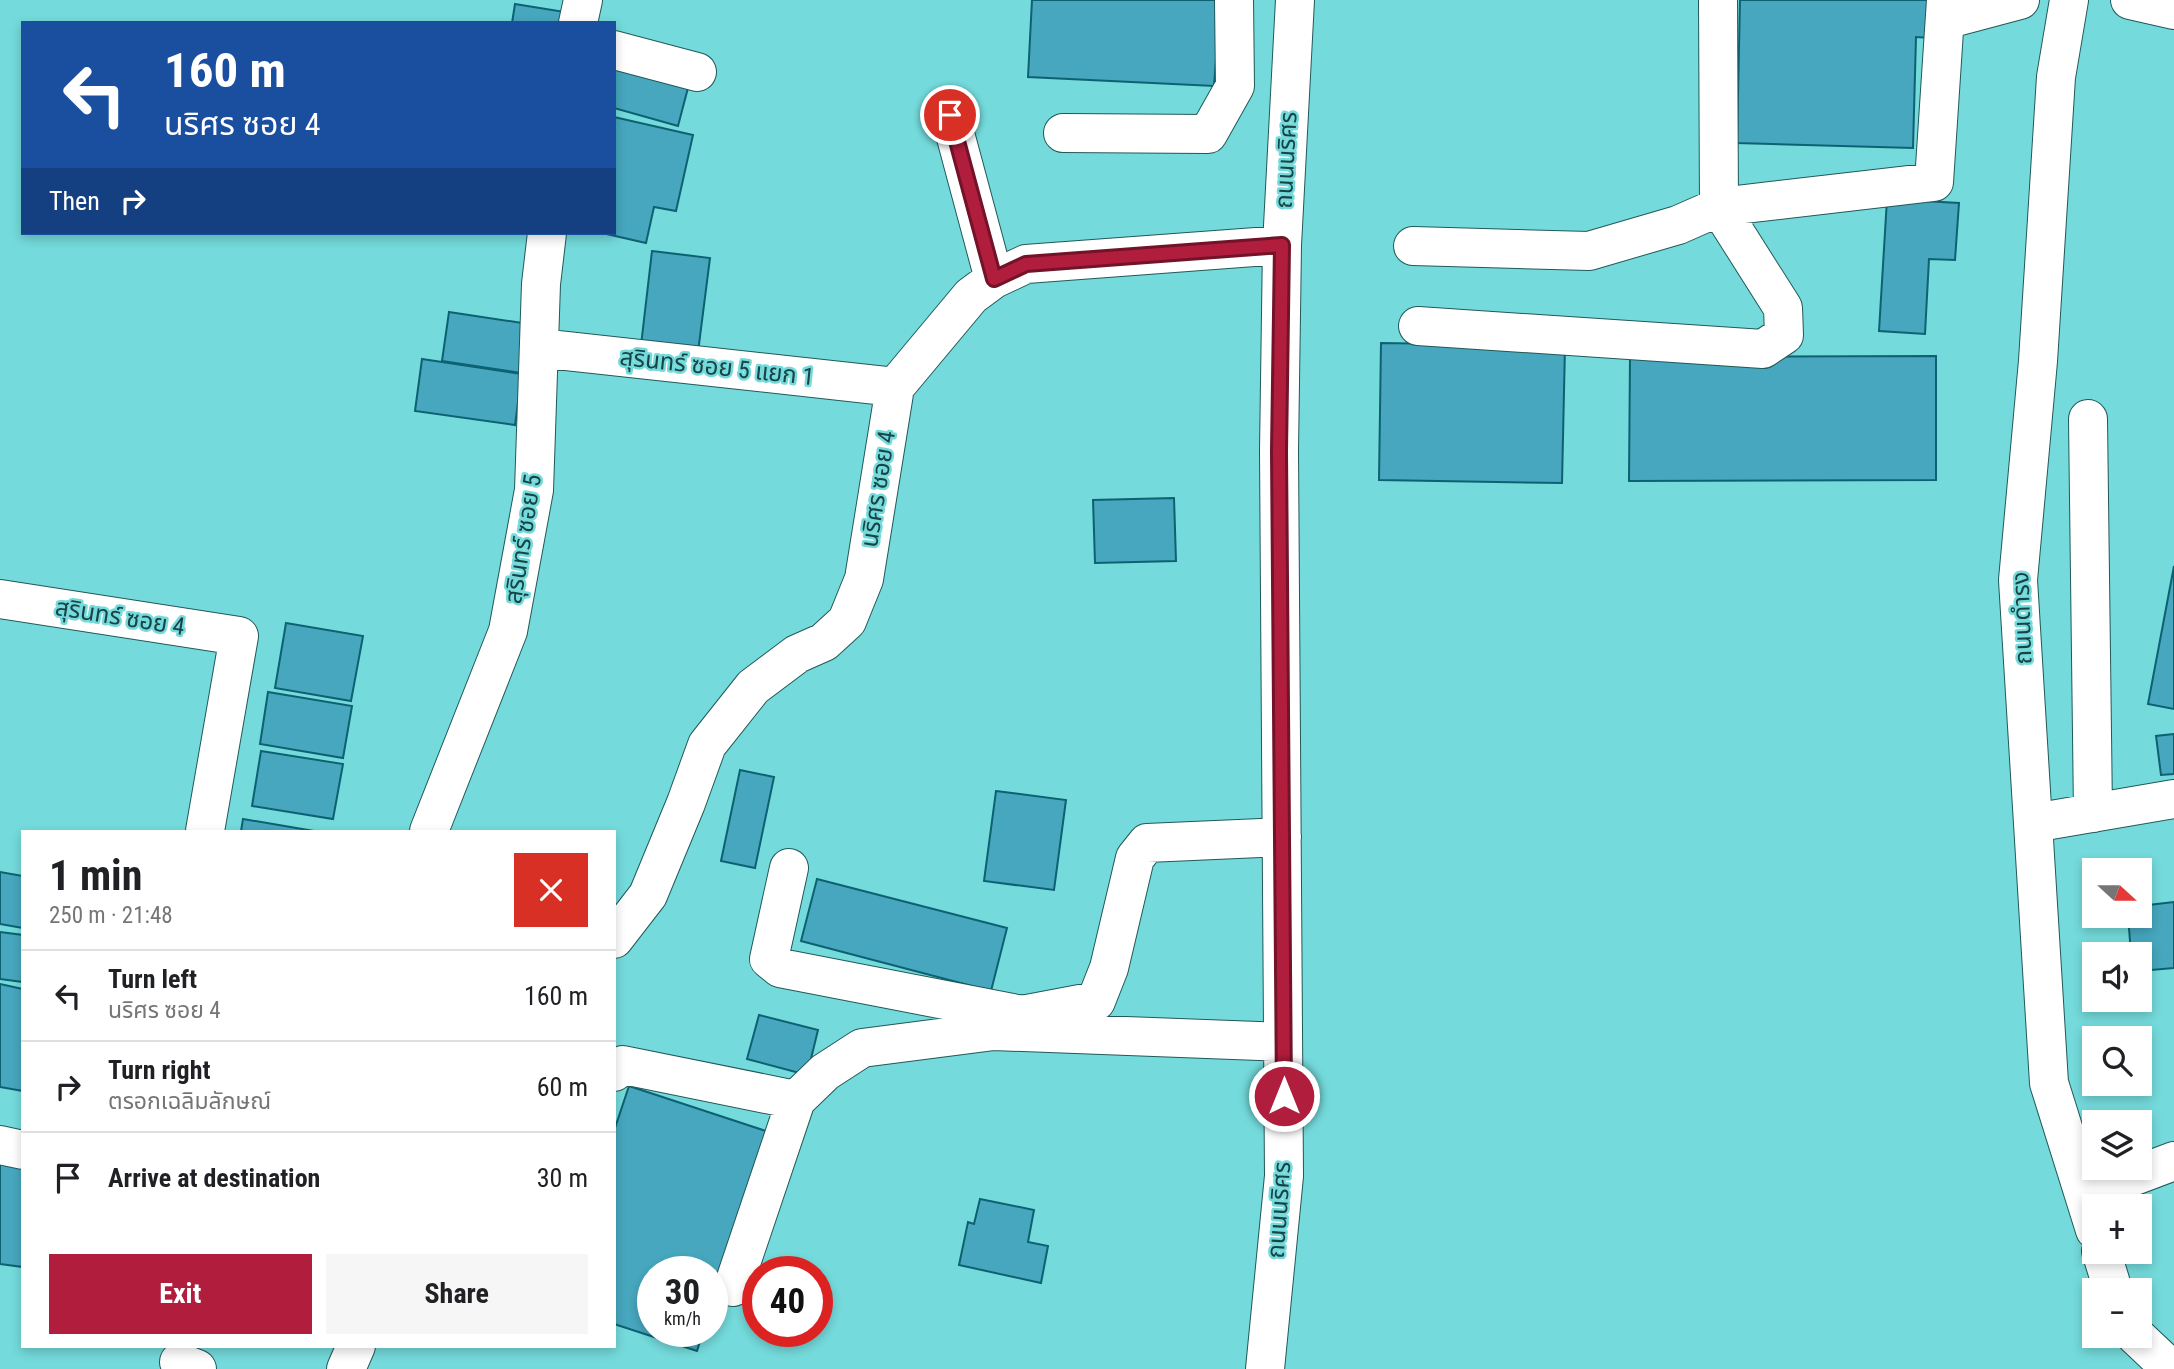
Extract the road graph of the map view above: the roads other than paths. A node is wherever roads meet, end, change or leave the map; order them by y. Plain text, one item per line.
1 (583, 0) edge
2 (1234, 0) edge
3 (1295, 0) edge
4 (1718, 0) edge
5 (2020, 0) edge
6 (2069, 0) edge
7 (2130, 0) edge
8 (1946, 10) edge
9 (2174, 10) edge
10 (578, 21) edge
11 (616, 51) edge
12 (697, 72) dead end
13 (1235, 86) junction
14 (1290, 86) junction
15 (950, 115) dead end
16 (1063, 133) dead end
17 (1719, 207) junction
18 (547, 235) edge
19 (1282, 245) junction
20 (1413, 246) dead end
21 (994, 279) junction
22 (1418, 326) dead end
23 (539, 348) junction
24 (895, 387) junction
25 (2088, 419) dead end
26 (1, 603) edge
27 (2174, 799) edge
28 (2093, 813) junction
29 (2033, 823) junction
30 (205, 830) edge
31 (429, 830) edge
32 (1282, 837) junction
33 (789, 868) dead end
34 (616, 936) edge
35 (1283, 1042) junction
36 (616, 1070) edge
37 (796, 1100) junction
38 (0, 1145) edge
39 (21, 1150) edge
40 (2174, 1161) edge
41 (2083, 1194) edge
42 (2119, 1194) edge
43 (733, 1287) dead end
44 (355, 1348) edge
45 (2149, 1348) edge
46 (346, 1369) edge
47 (1265, 1369) edge
48 (2171, 1369) edge

1 - 10 street
2 - 13 street
3 - 14 street, ถนนนริศร
4 - 17 street
5 - 8 street
6 - 29 street, ถนนดำรง
7 - 9 street
8 - 17 street
11 - 12 street
13 - 14 street
13 - 16 street
14 - 19 street, ถนนนริศร
15 - 21 street
17 - 20 street
17 - 22 street
18 - 23 street, สุรินทร์ ซอย 5
19 - 21 street
19 - 32 street, ถนนนริศร
21 - 24 street
23 - 24 street, สุรินทร์ ซอย 5 แยก 1
23 - 31 street, สุรินทร์ ซอย 5
24 - 34 street, นริศร ซอย 4
25 - 28 street
26 - 30 street, สุรินทร์ ซอย 4
27 - 28 street
28 - 29 street
29 - 41 street, ถนนดำรง
32 - 33 street
32 - 35 street, ถนนนริศร
35 - 37 street
35 - 47 street, ถนนนริศร
36 - 37 street
37 - 43 street
38 - 39 street
40 - 42 street
44 - 46 street
45 - 48 street

